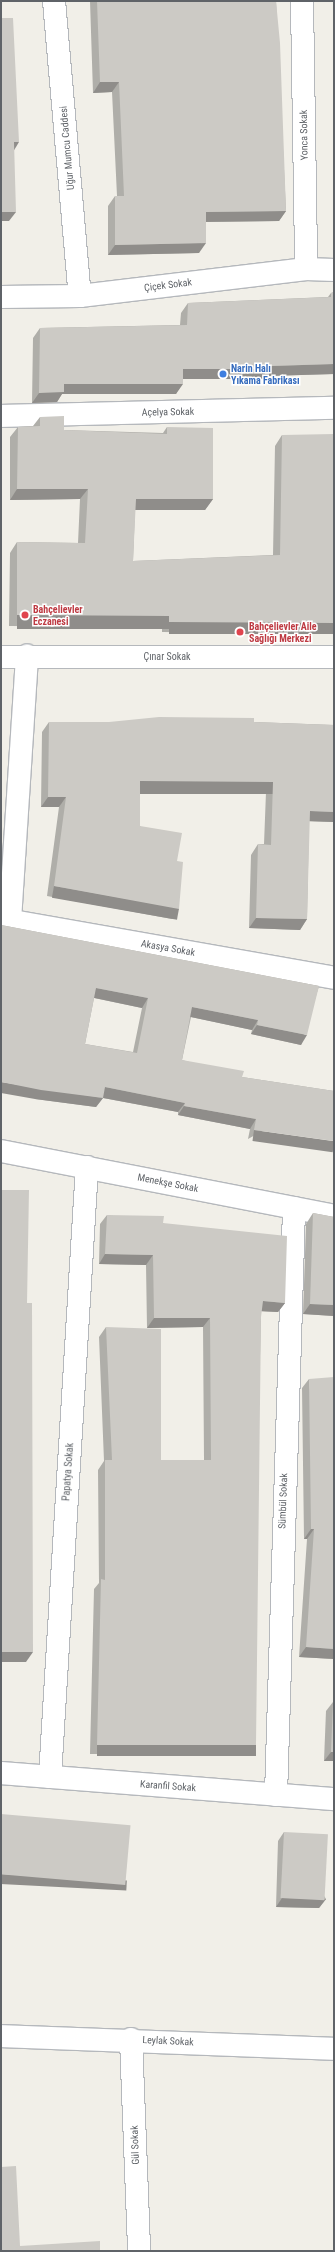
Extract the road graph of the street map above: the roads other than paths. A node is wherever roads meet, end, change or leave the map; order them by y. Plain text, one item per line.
1 (54, 1) edge
2 (302, 1) edge
3 (306, 269) junction
4 (334, 270) edge
5 (80, 296) junction
6 (2, 302) edge
7 (334, 408) edge
8 (1, 416) edge
9 (27, 656) junction
10 (1, 657) edge
11 (334, 658) edge
12 (5, 920) edge
13 (334, 978) edge
14 (1, 1151) edge
15 (87, 1167) junction
16 (294, 1208) junction
17 (334, 1216) edge
18 (1, 1773) edge
19 (50, 1777) junction
20 (276, 1795) junction
21 (334, 1799) edge
22 (1, 2036) edge
23 (131, 2039) junction
24 (334, 2049) edge
25 (139, 2251) edge

1 - 5 street, Uğur Mumcu Caddesi
2 - 3 street, Yonca Sokak
3 - 4 street, Çiçek Sokak
3 - 5 street, Çiçek Sokak
5 - 6 street, Çiçek Sokak
7 - 8 street, Açelya Sokak
9 - 10 street, Çınar Sokak
9 - 11 street, Çınar Sokak
9 - 12 street
12 - 13 street, Akasya Sokak
14 - 15 street, Menekşe Sokak
15 - 16 street, Menekşe Sokak
15 - 19 street, Papatya Sokak
16 - 17 street, Menekşe Sokak
16 - 20 street, Sümbül Sokak
18 - 19 street, Karanfil Sokak
19 - 20 street, Karanfil Sokak
20 - 21 street, Karanfil Sokak
22 - 23 street, Leylak Sokak
23 - 24 street, Leylak Sokak
23 - 25 street, Gül Sokak

